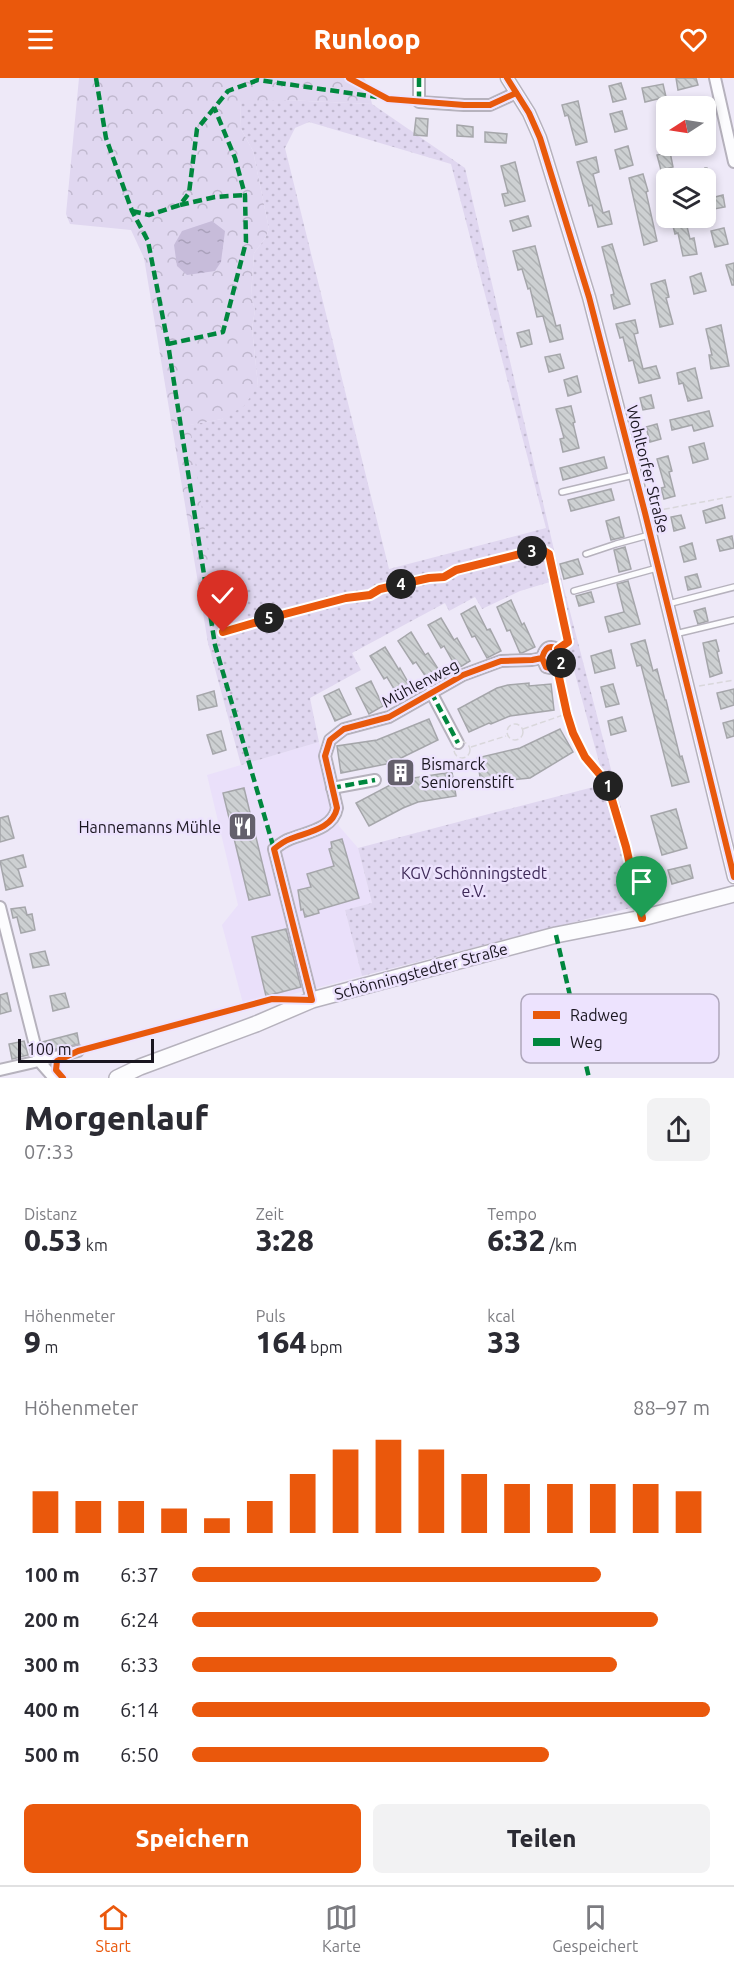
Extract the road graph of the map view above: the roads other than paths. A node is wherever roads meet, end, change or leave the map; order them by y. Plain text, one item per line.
1 (349, 78) edge
2 (419, 78) edge
3 (507, 78) edge
4 (716, 78) edge
5 (516, 93) junction
6 (419, 102) junction
7 (734, 162) edge
8 (635, 475) junction
9 (562, 492) dead end
10 (651, 535) junction
11 (586, 554) dead end
12 (659, 568) junction
13 (734, 588) edge
14 (574, 591) dead end
15 (668, 604) junction
16 (734, 620) edge
17 (675, 634) junction
18 (542, 658) junction
19 (431, 692) junction
20 (458, 743) dead end
21 (375, 780) dead end
22 (332, 788) junction
23 (734, 877) edge
24 (734, 894) edge
25 (0, 907) edge
26 (312, 1000) junction
27 (78, 1052) dead end
28 (39, 1061) junction
29 (0, 1070) edge
30 (54, 1078) edge
31 (117, 1078) edge

1 - 6 lane
2 - 6 street
3 - 5 street, Wohltorfer Straße
4 - 7 street
5 - 6 street
5 - 8 street, Wohltorfer Straße
8 - 9 lane
8 - 10 street, Wohltorfer Straße
10 - 11 lane
10 - 12 street, Wohltorfer Straße
12 - 14 lane
12 - 15 street, Wohltorfer Straße
13 - 15 lane
15 - 17 street, Wohltorfer Straße
16 - 17 lane
17 - 23 street, Wohltorfer Straße
18 - 18 street, Mühlenweg
18 - 19 street, Mühlenweg
19 - 20 street, Mühlenweg
19 - 22 street, Mühlenweg
21 - 22 street
22 - 26 street, Mühlenweg
24 - 26 main road, Schönningstedter Straße
25 - 28 street
26 - 31 main road, Schönningstedter Straße
27 - 28 street
28 - 29 street
28 - 30 street

